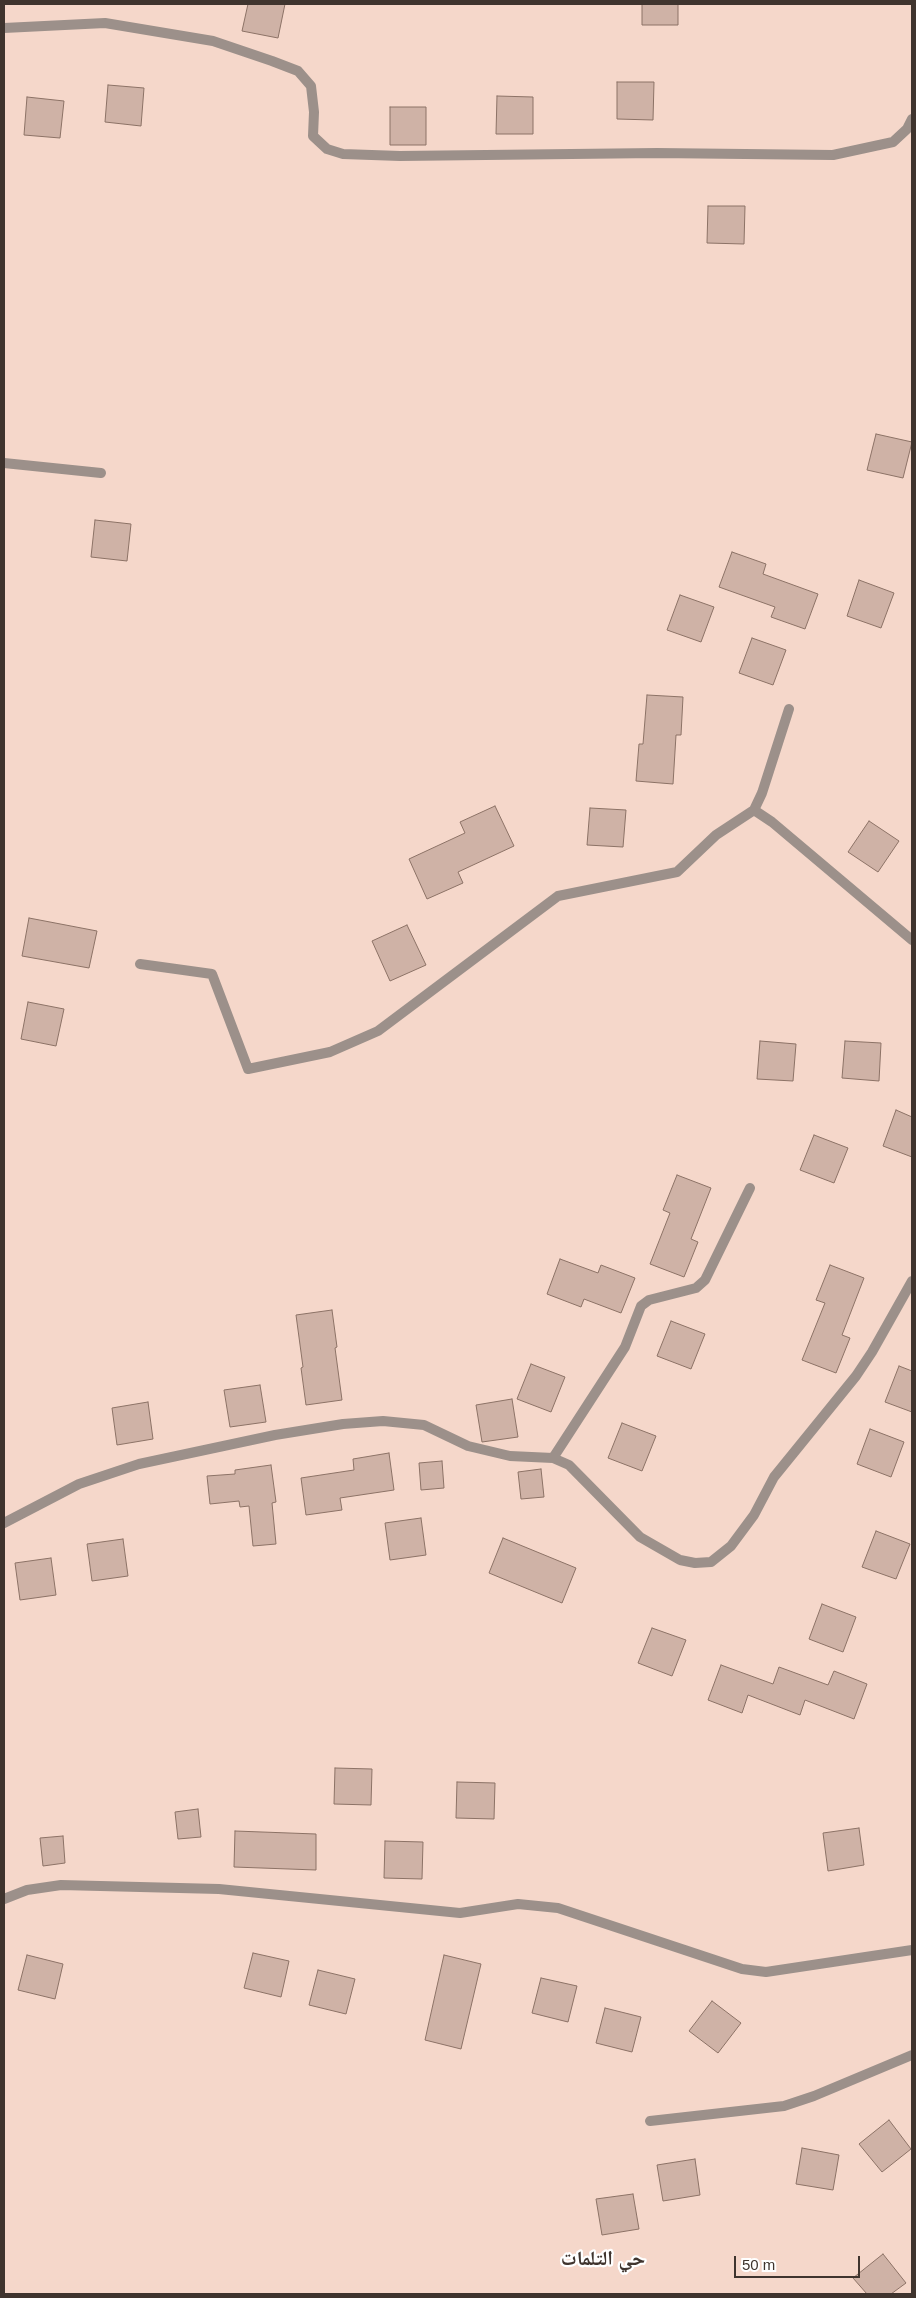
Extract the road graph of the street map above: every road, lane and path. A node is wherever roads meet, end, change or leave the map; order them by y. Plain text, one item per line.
1 (4, 28) edge
2 (912, 119) edge
3 (4, 463) edge
4 (101, 474) dead end
5 (789, 709) dead end
6 (754, 810) junction
7 (912, 940) edge
8 (140, 964) dead end
9 (750, 1188) dead end
10 (912, 1281) edge
11 (554, 1458) junction
12 (4, 1523) edge
13 (4, 1899) edge
14 (912, 1950) edge
15 (912, 2054) edge
16 (650, 2121) dead end

1 - 2 street
3 - 4 street
5 - 6 street
6 - 7 street
6 - 8 street
9 - 11 street
10 - 11 street
11 - 12 street
13 - 14 street
15 - 16 street

